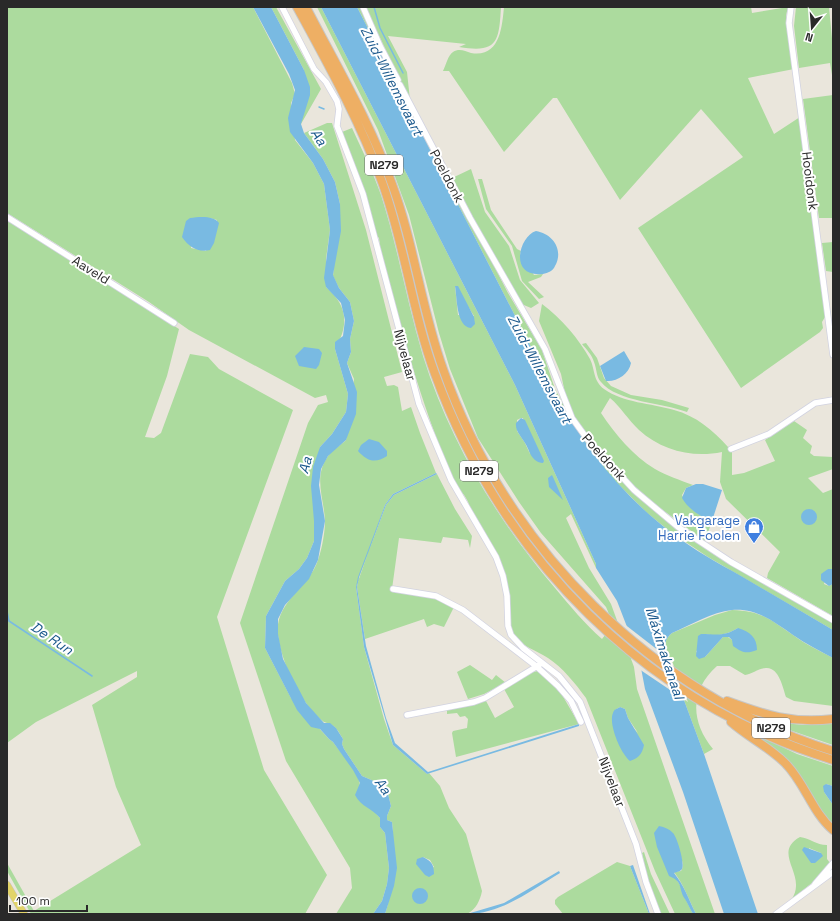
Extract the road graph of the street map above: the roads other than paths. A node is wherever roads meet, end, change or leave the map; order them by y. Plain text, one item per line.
1 (282, 7) edge
2 (297, 7) edge
3 (306, 7) edge
4 (363, 7) edge
5 (791, 7) edge
6 (327, 55) junction
7 (7, 217) edge
8 (174, 323) dead end
9 (833, 355) edge
10 (833, 400) edge
11 (731, 449) dead end
12 (393, 588) dead end
13 (833, 620) edge
14 (511, 635) junction
15 (503, 641) junction
16 (543, 663) junction
17 (536, 666) junction
18 (713, 698) junction
19 (721, 714) junction
20 (407, 715) dead end
21 (833, 719) edge
22 (581, 722) dead end
23 (833, 751) edge
24 (833, 760) edge
25 (833, 830) edge
26 (833, 863) edge
27 (833, 872) edge
28 (7, 886) edge
29 (809, 890) junction
30 (7, 894) edge
31 (19, 914) edge
32 (23, 914) edge
33 (658, 914) edge
34 (776, 914) edge

1 - 14 street, Nijvelaar
2 - 6 highway, N279
3 - 6 highway, N279
4 - 13 street, Poeldonk
5 - 9 street, Hooidonk
6 - 18 highway, N279
6 - 19 highway, N279
7 - 8 street, Aaveld
10 - 11 street
12 - 15 street
14 - 15 street
14 - 16 street, Nijvelaar
15 - 17 street
16 - 17 street
16 - 33 street, Nijvelaar
17 - 20 street
17 - 22 street
18 - 21 highway, N279
18 - 23 highway, N279
19 - 24 highway, N279
19 - 25 highway, N279
26 - 29 street
27 - 29 street
28 - 32 main road
29 - 34 street
30 - 31 main road

